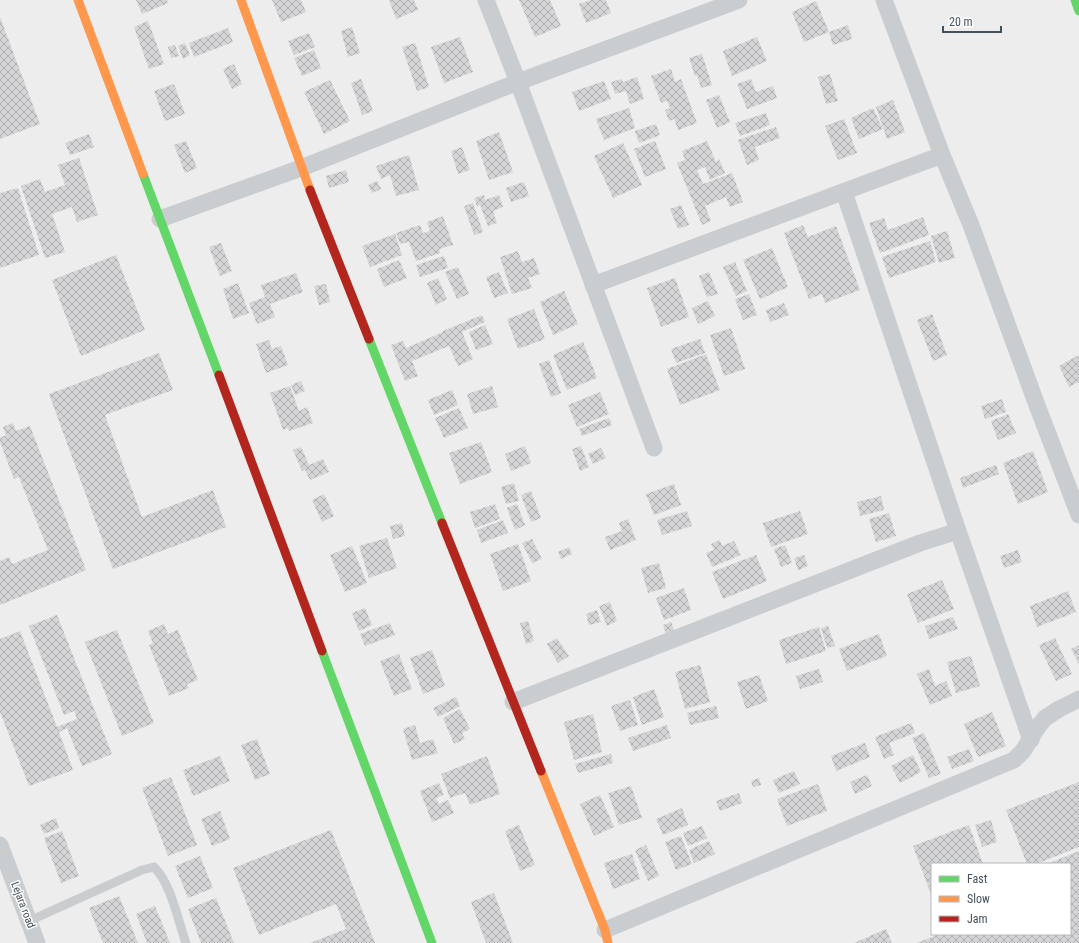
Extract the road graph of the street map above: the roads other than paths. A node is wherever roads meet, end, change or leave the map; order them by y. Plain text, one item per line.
1 (78, 0) edge
2 (241, 0) edge
3 (486, 0) edge
4 (739, 0) edge
5 (884, 0) edge
6 (1075, 0) edge
7 (1079, 11) edge
8 (518, 82) junction
9 (942, 155) junction
10 (301, 168) junction
11 (844, 192) junction
12 (160, 219) junction
13 (593, 285) junction
14 (654, 448) dead end
15 (1079, 515) edge
16 (958, 530) junction
17 (1079, 699) edge
18 (512, 702) junction
19 (1031, 740) junction
20 (2, 855) edge
21 (29, 921) junction
22 (607, 936) edge
23 (37, 943) edge
24 (186, 943) edge
25 (432, 943) edge

1 - 12 street
2 - 10 street
3 - 8 street
4 - 8 street
5 - 9 street
6 - 7 street
8 - 10 street
8 - 13 street
9 - 11 street
9 - 15 street
10 - 12 street
10 - 18 street
11 - 13 street
11 - 16 street
12 - 25 street
13 - 14 street
16 - 18 street
16 - 19 street
17 - 19 street
18 - 22 street
19 - 22 street
20 - 21 street, Lejara road
21 - 23 street, Lejara road
21 - 24 lane

